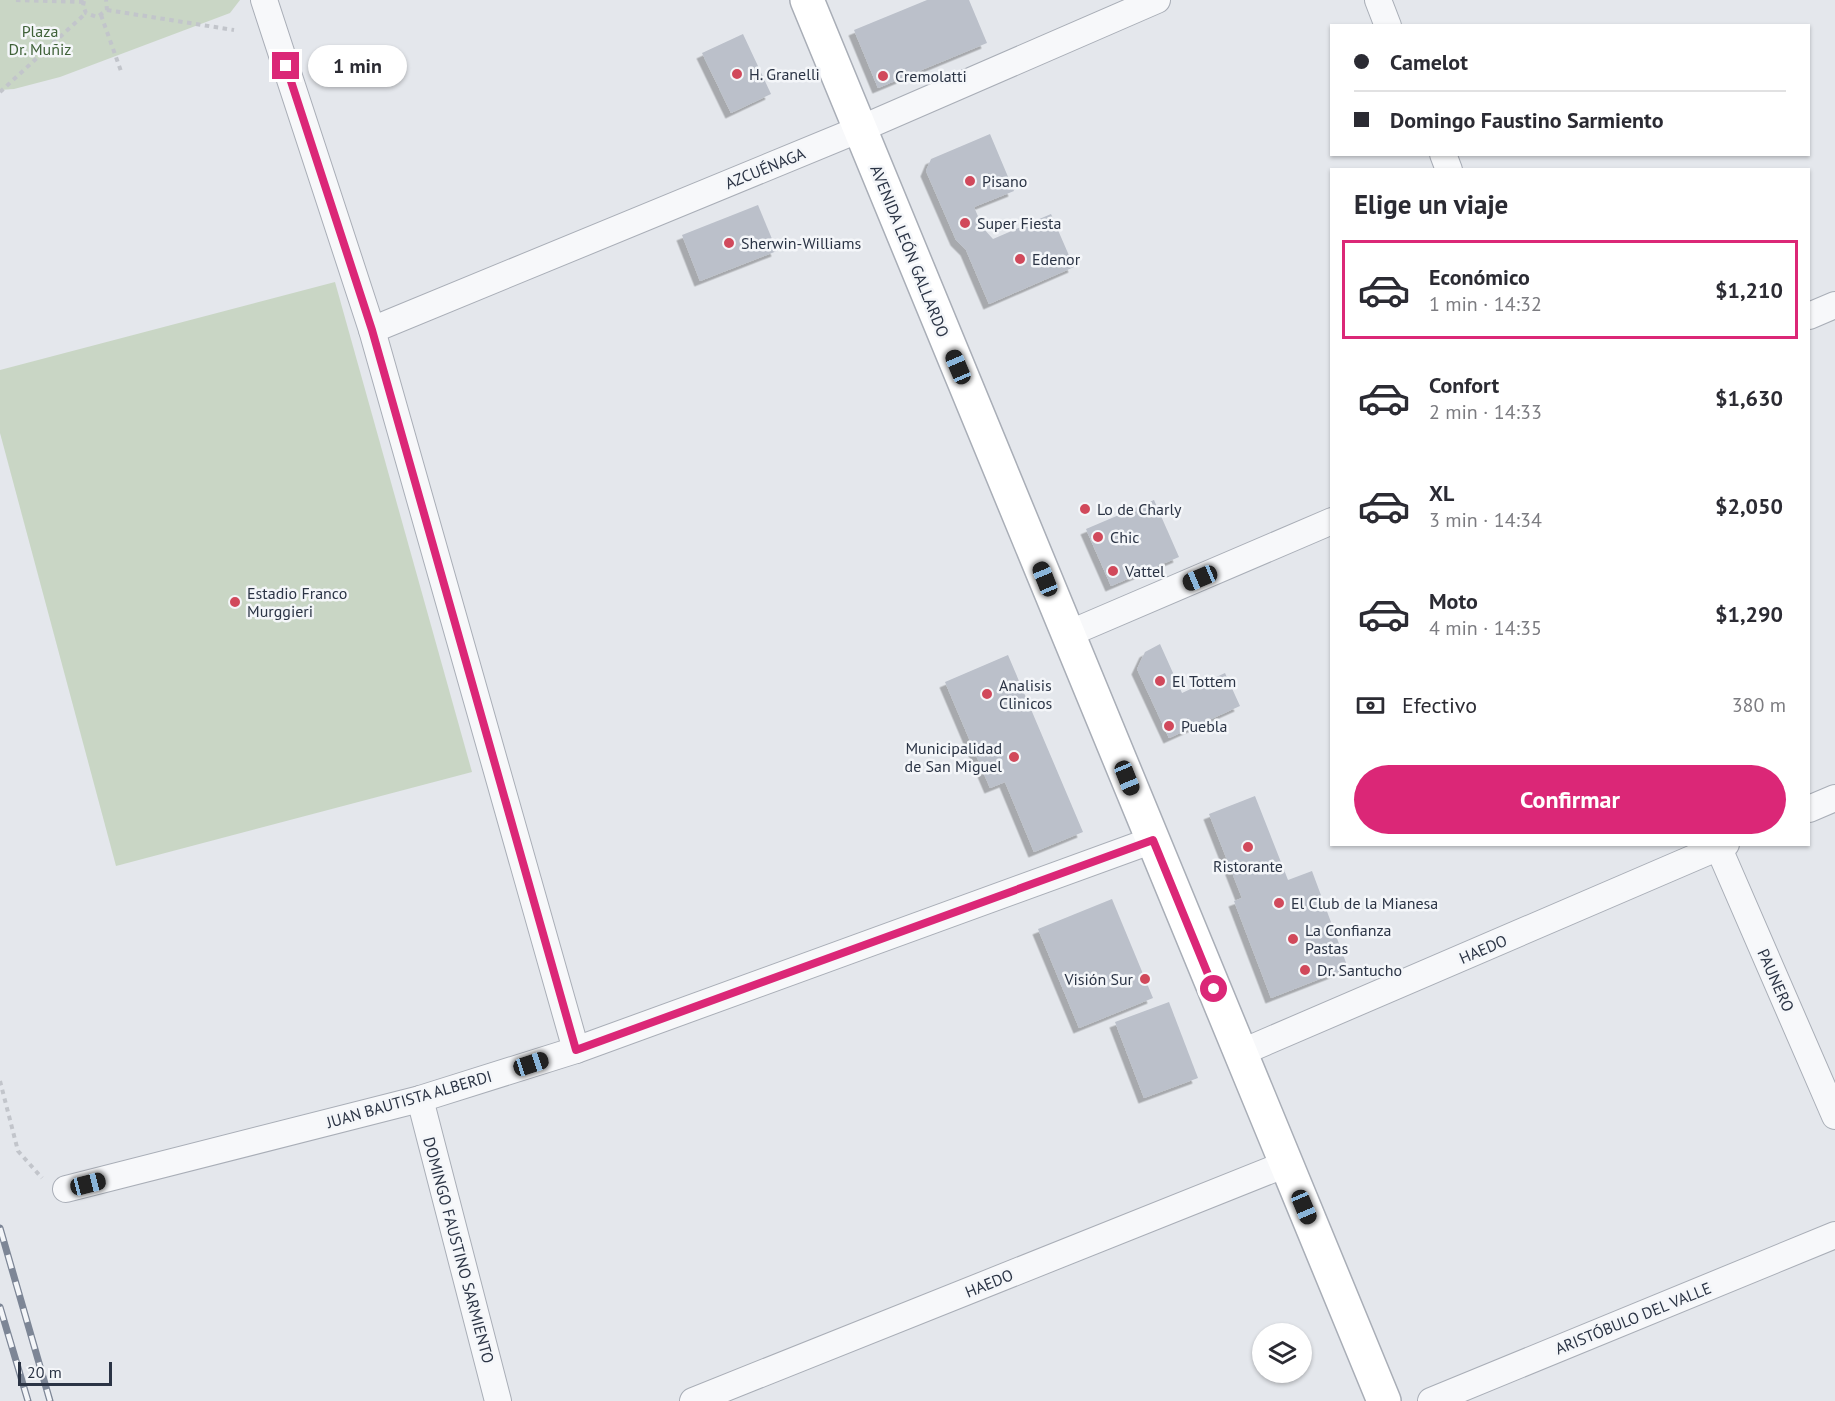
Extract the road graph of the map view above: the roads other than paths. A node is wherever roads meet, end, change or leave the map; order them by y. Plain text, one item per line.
1 (264, 0) edge
2 (807, 0) edge
3 (1157, 0) edge
4 (1378, 0) edge
5 (1387, 24) edge
6 (860, 129) junction
7 (1835, 305) edge
8 (1810, 316) edge
9 (372, 330) junction
10 (1330, 522) edge
11 (1068, 634) junction
12 (1835, 798) edge
13 (1810, 809) edge
14 (1153, 840) junction
15 (1720, 846) edge
16 (576, 1050) junction
17 (1240, 1053) junction
18 (420, 1099) junction
19 (1835, 1116) edge
20 (1286, 1164) junction
21 (66, 1189) road end
22 (1835, 1235) edge
23 (498, 1401) edge
24 (693, 1401) edge
25 (1384, 1401) edge
26 (1431, 1401) edge

1 - 9 street
2 - 6 main road, AVENIDA LEÓN GALLARDO
3 - 6 street, AZCUÉNAGA
4 - 5 street
6 - 9 street, AZCUÉNAGA
6 - 11 main road, AVENIDA LEÓN GALLARDO
7 - 8 street
9 - 16 street
10 - 11 street
11 - 14 main road, AVENIDA LEÓN GALLARDO
12 - 13 street
14 - 16 street, JUAN BAUTISTA ALBERDI
14 - 17 main road, AVENIDA LEÓN GALLARDO
15 - 17 street, HAEDO
15 - 19 street, PAUNERO
16 - 18 street, JUAN BAUTISTA ALBERDI
17 - 20 main road, AVENIDA LEÓN GALLARDO
18 - 21 street, JUAN BAUTISTA ALBERDI
18 - 23 street, DOMINGO FAUSTINO SARMIENTO
20 - 24 street, HAEDO
20 - 25 main road, AVENIDA LEÓN GALLARDO
22 - 26 street, ARISTÓBULO DEL VALLE

